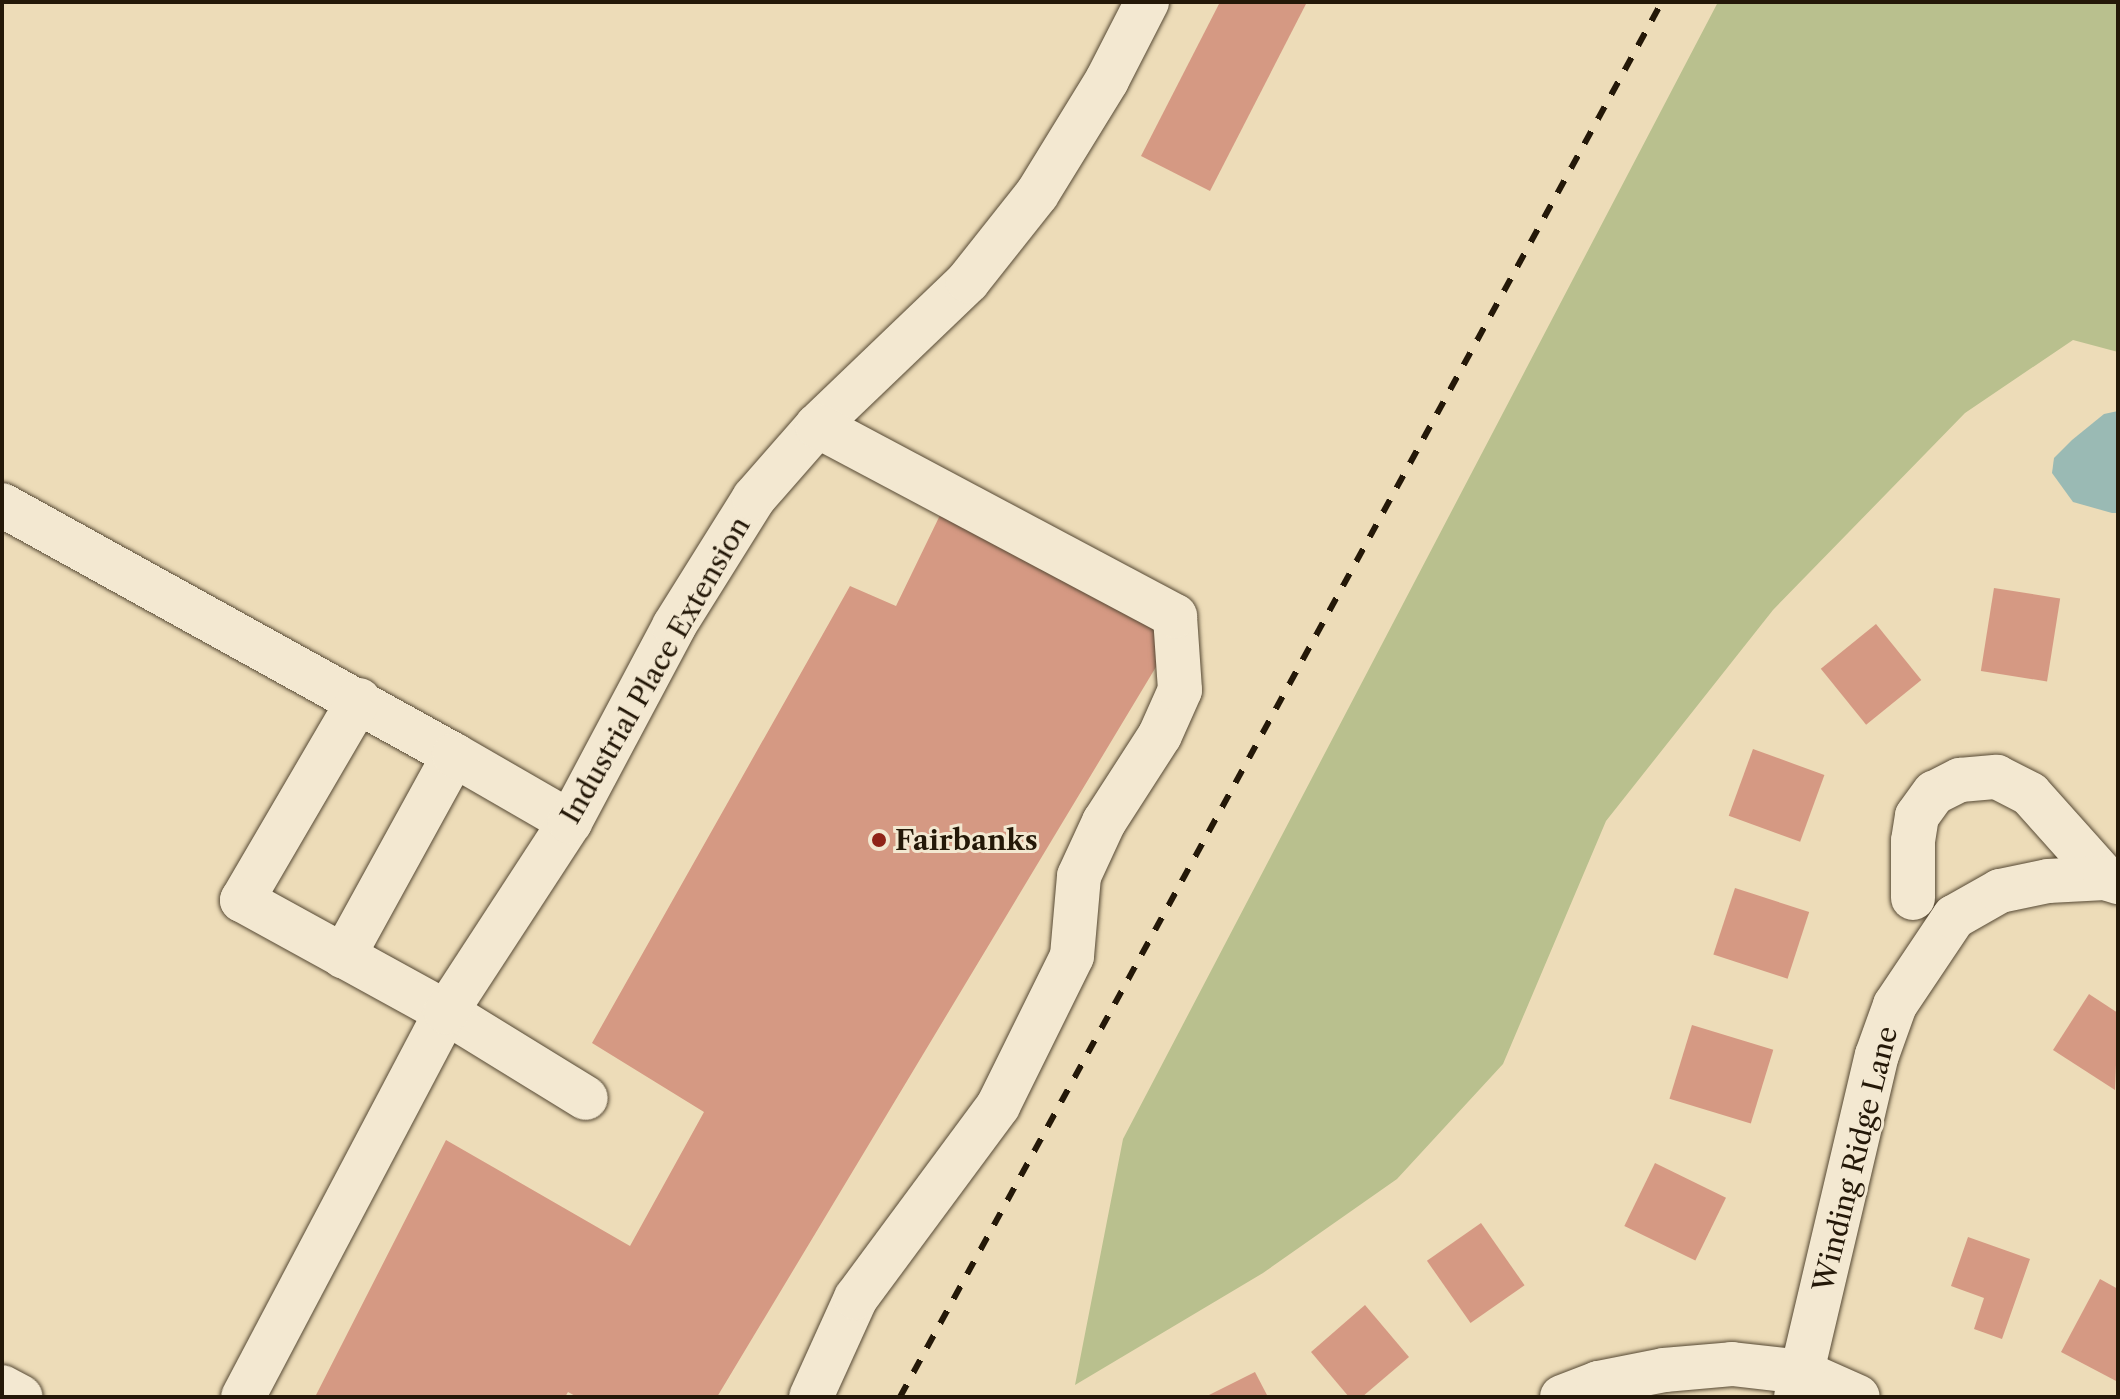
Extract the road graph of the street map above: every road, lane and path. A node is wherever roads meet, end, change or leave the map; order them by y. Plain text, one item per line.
1 (1147, 2) edge
2 (817, 426) junction
3 (2, 505) edge
4 (359, 700) junction
5 (454, 755) junction
6 (570, 822) junction
7 (2112, 880) edge
8 (1913, 898) dead end
9 (343, 957) junction
10 (446, 1012) junction
11 (586, 1098) dead end
12 (1799, 1384) edge
13 (2, 1387) edge
14 (21, 1397) edge
15 (243, 1397) edge
16 (811, 1397) edge
17 (1562, 1397) edge
18 (1858, 1397) edge

1 - 2 street, Industrial Place Extension
2 - 6 street, Industrial Place Extension
2 - 16 street
3 - 4 street
4 - 5 street
4 - 9 street
5 - 6 street
5 - 9 street
6 - 10 street, Industrial Place Extension
7 - 8 street
7 - 12 street, Winding Ridge Lane
9 - 10 street
10 - 11 street
10 - 15 street, Industrial Place Extension
12 - 17 street
12 - 18 street
13 - 14 street

